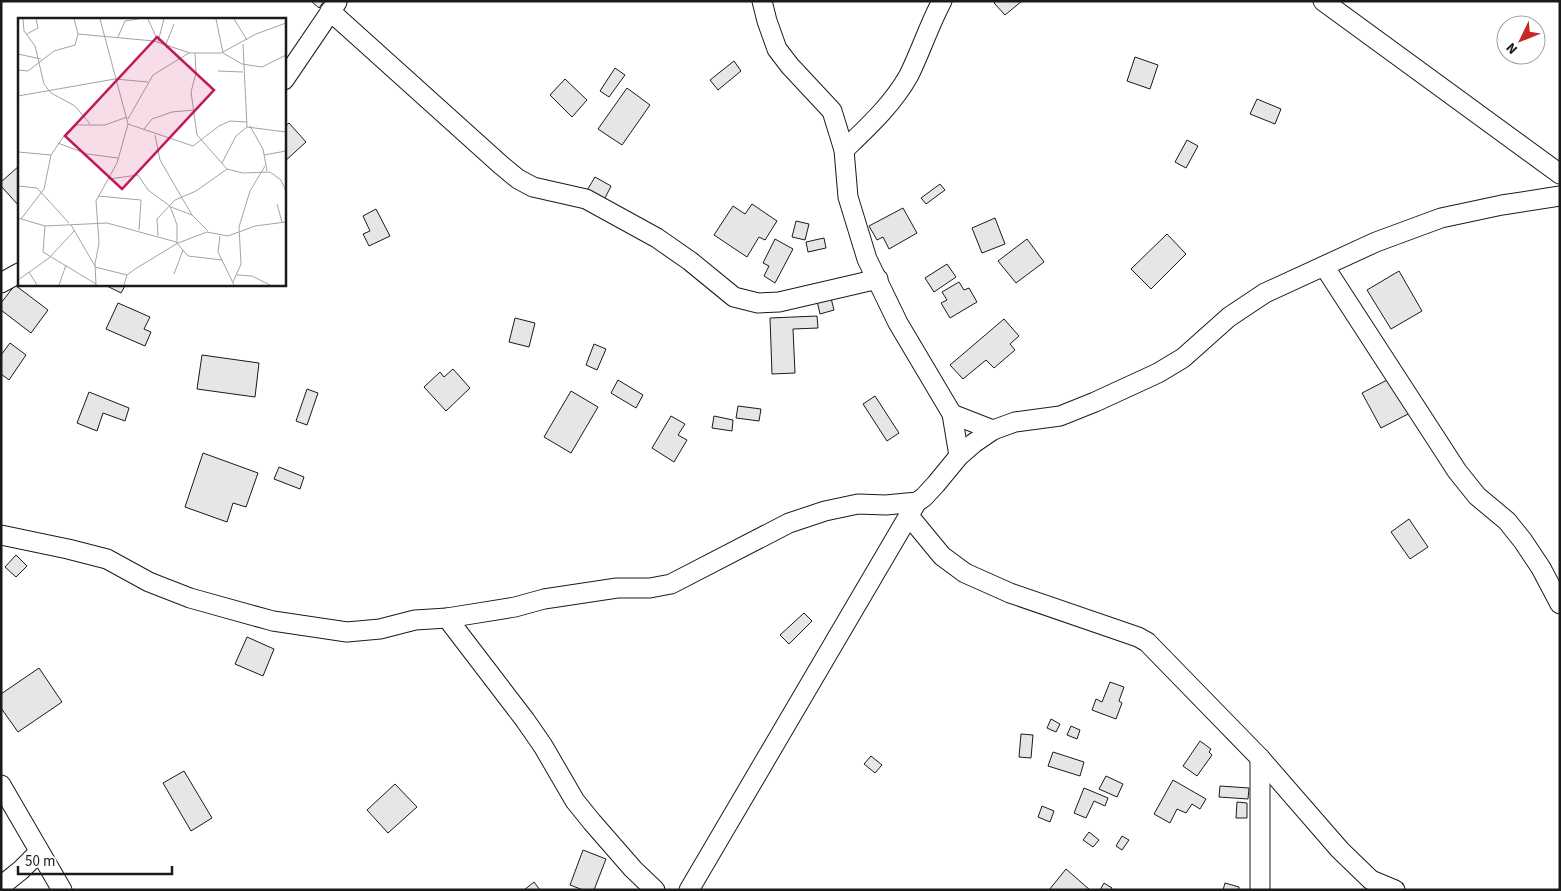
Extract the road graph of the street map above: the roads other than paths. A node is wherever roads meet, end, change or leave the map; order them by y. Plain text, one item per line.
1 (762, 1) edge
2 (942, 1) edge
3 (1323, 1) edge
4 (334, 6) edge
5 (285, 79) edge
6 (844, 150) junction
7 (1560, 174) edge
8 (1560, 196) edge
9 (1324, 266) junction
10 (18, 273) edge
11 (878, 279) junction
12 (1, 283) edge
13 (952, 414) junction
14 (993, 430) junction
15 (959, 456) junction
16 (913, 509) junction
17 (1, 534) edge
18 (1560, 604) edge
19 (447, 618) junction
20 (1260, 758) junction
21 (1, 785) edge
22 (39, 852) junction
23 (21, 870) junction
24 (1, 886) edge
25 (18, 890) edge
26 (62, 890) edge
27 (655, 890) edge
28 (689, 890) edge
29 (1260, 890) edge
30 (1395, 890) edge

1 - 6 street
2 - 6 street
3 - 7 street
4 - 5 street
4 - 11 street
6 - 11 street
8 - 9 street
9 - 14 street
9 - 18 street
10 - 12 street
11 - 13 street
13 - 14 street
13 - 15 street
14 - 15 street
15 - 16 street
16 - 19 street
16 - 20 street
16 - 28 street
17 - 19 street
19 - 27 street
20 - 29 street
20 - 30 street
21 - 22 street
22 - 23 street
22 - 26 street
23 - 24 street
23 - 25 street

